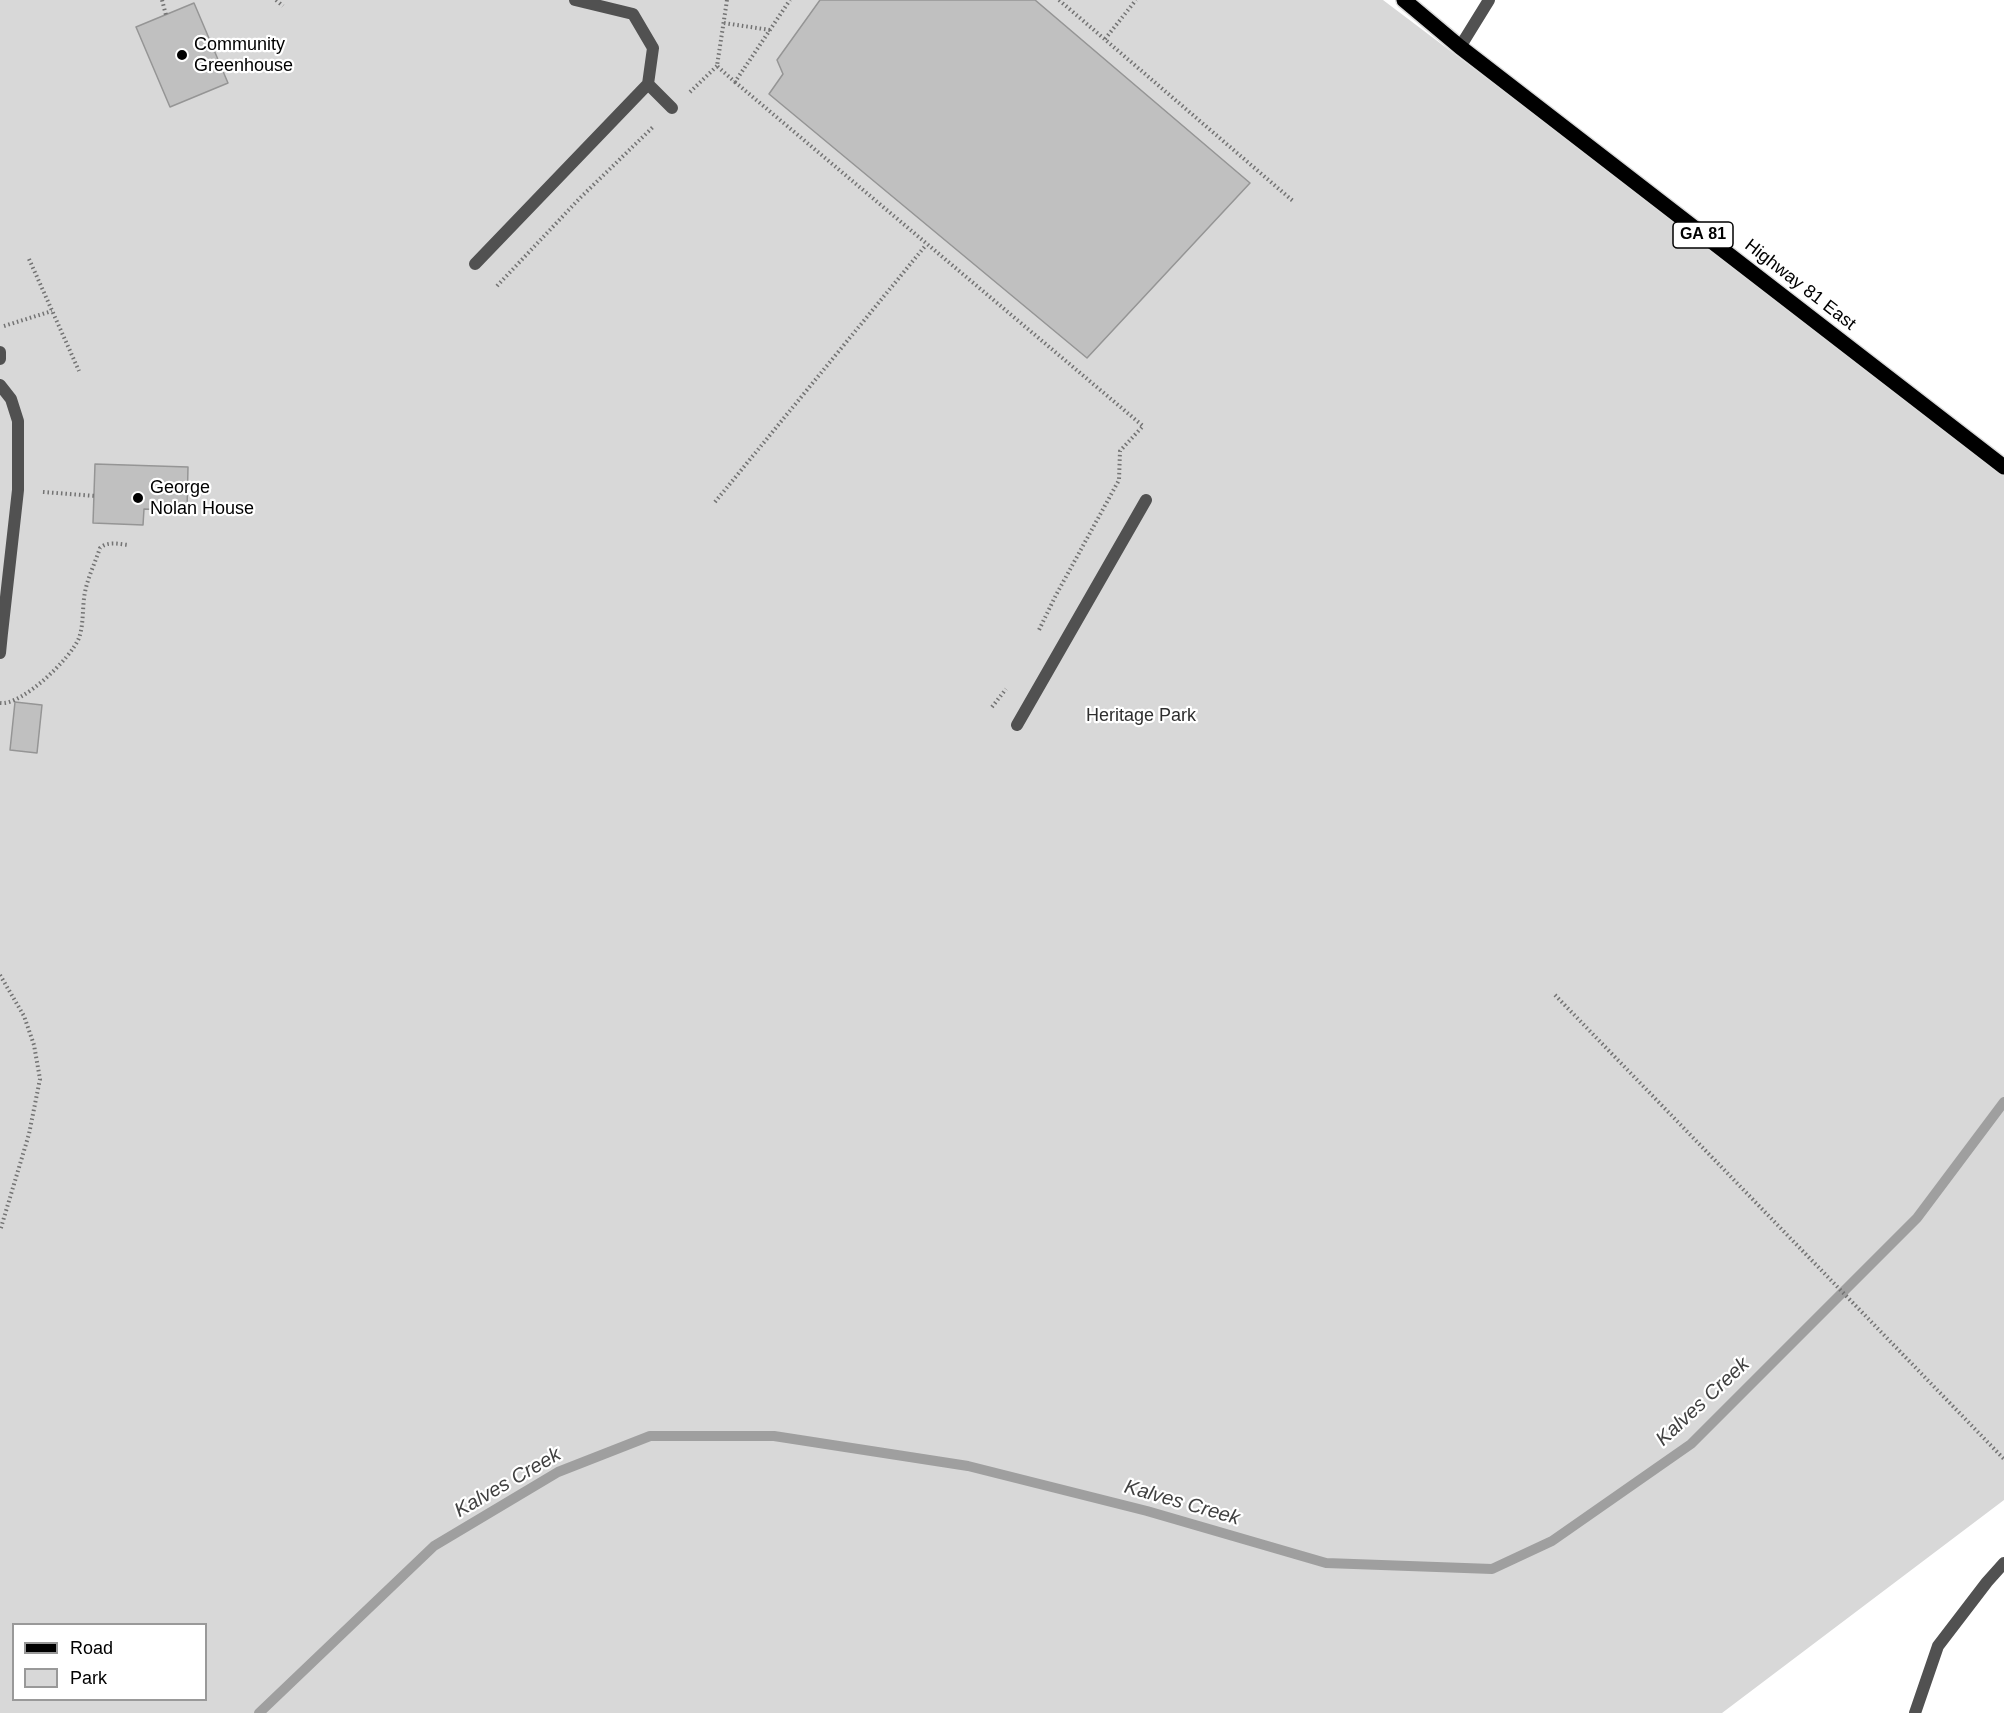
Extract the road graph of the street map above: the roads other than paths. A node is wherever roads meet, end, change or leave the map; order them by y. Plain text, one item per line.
1 (575, 0) edge
2 (1404, 0) edge
3 (1489, 0) edge
4 (1460, 47) junction
5 (648, 84) junction
6 (672, 108) road end
7 (475, 264) dead end
8 (0, 352) edge
9 (0, 359) edge
10 (0, 385) edge
11 (2004, 467) edge
12 (1146, 500) dead end
13 (1, 633) edge
14 (0, 653) edge
15 (1017, 725) dead end
16 (2004, 1563) edge
17 (1914, 1713) edge

1 - 5 street
2 - 4 main road, Highway 81 East / GA 81
3 - 4 street
4 - 11 main road, Highway 81 East / GA 81
5 - 6 street
5 - 7 street
8 - 9 street
10 - 13 street
12 - 15 street
13 - 14 street
16 - 17 street

